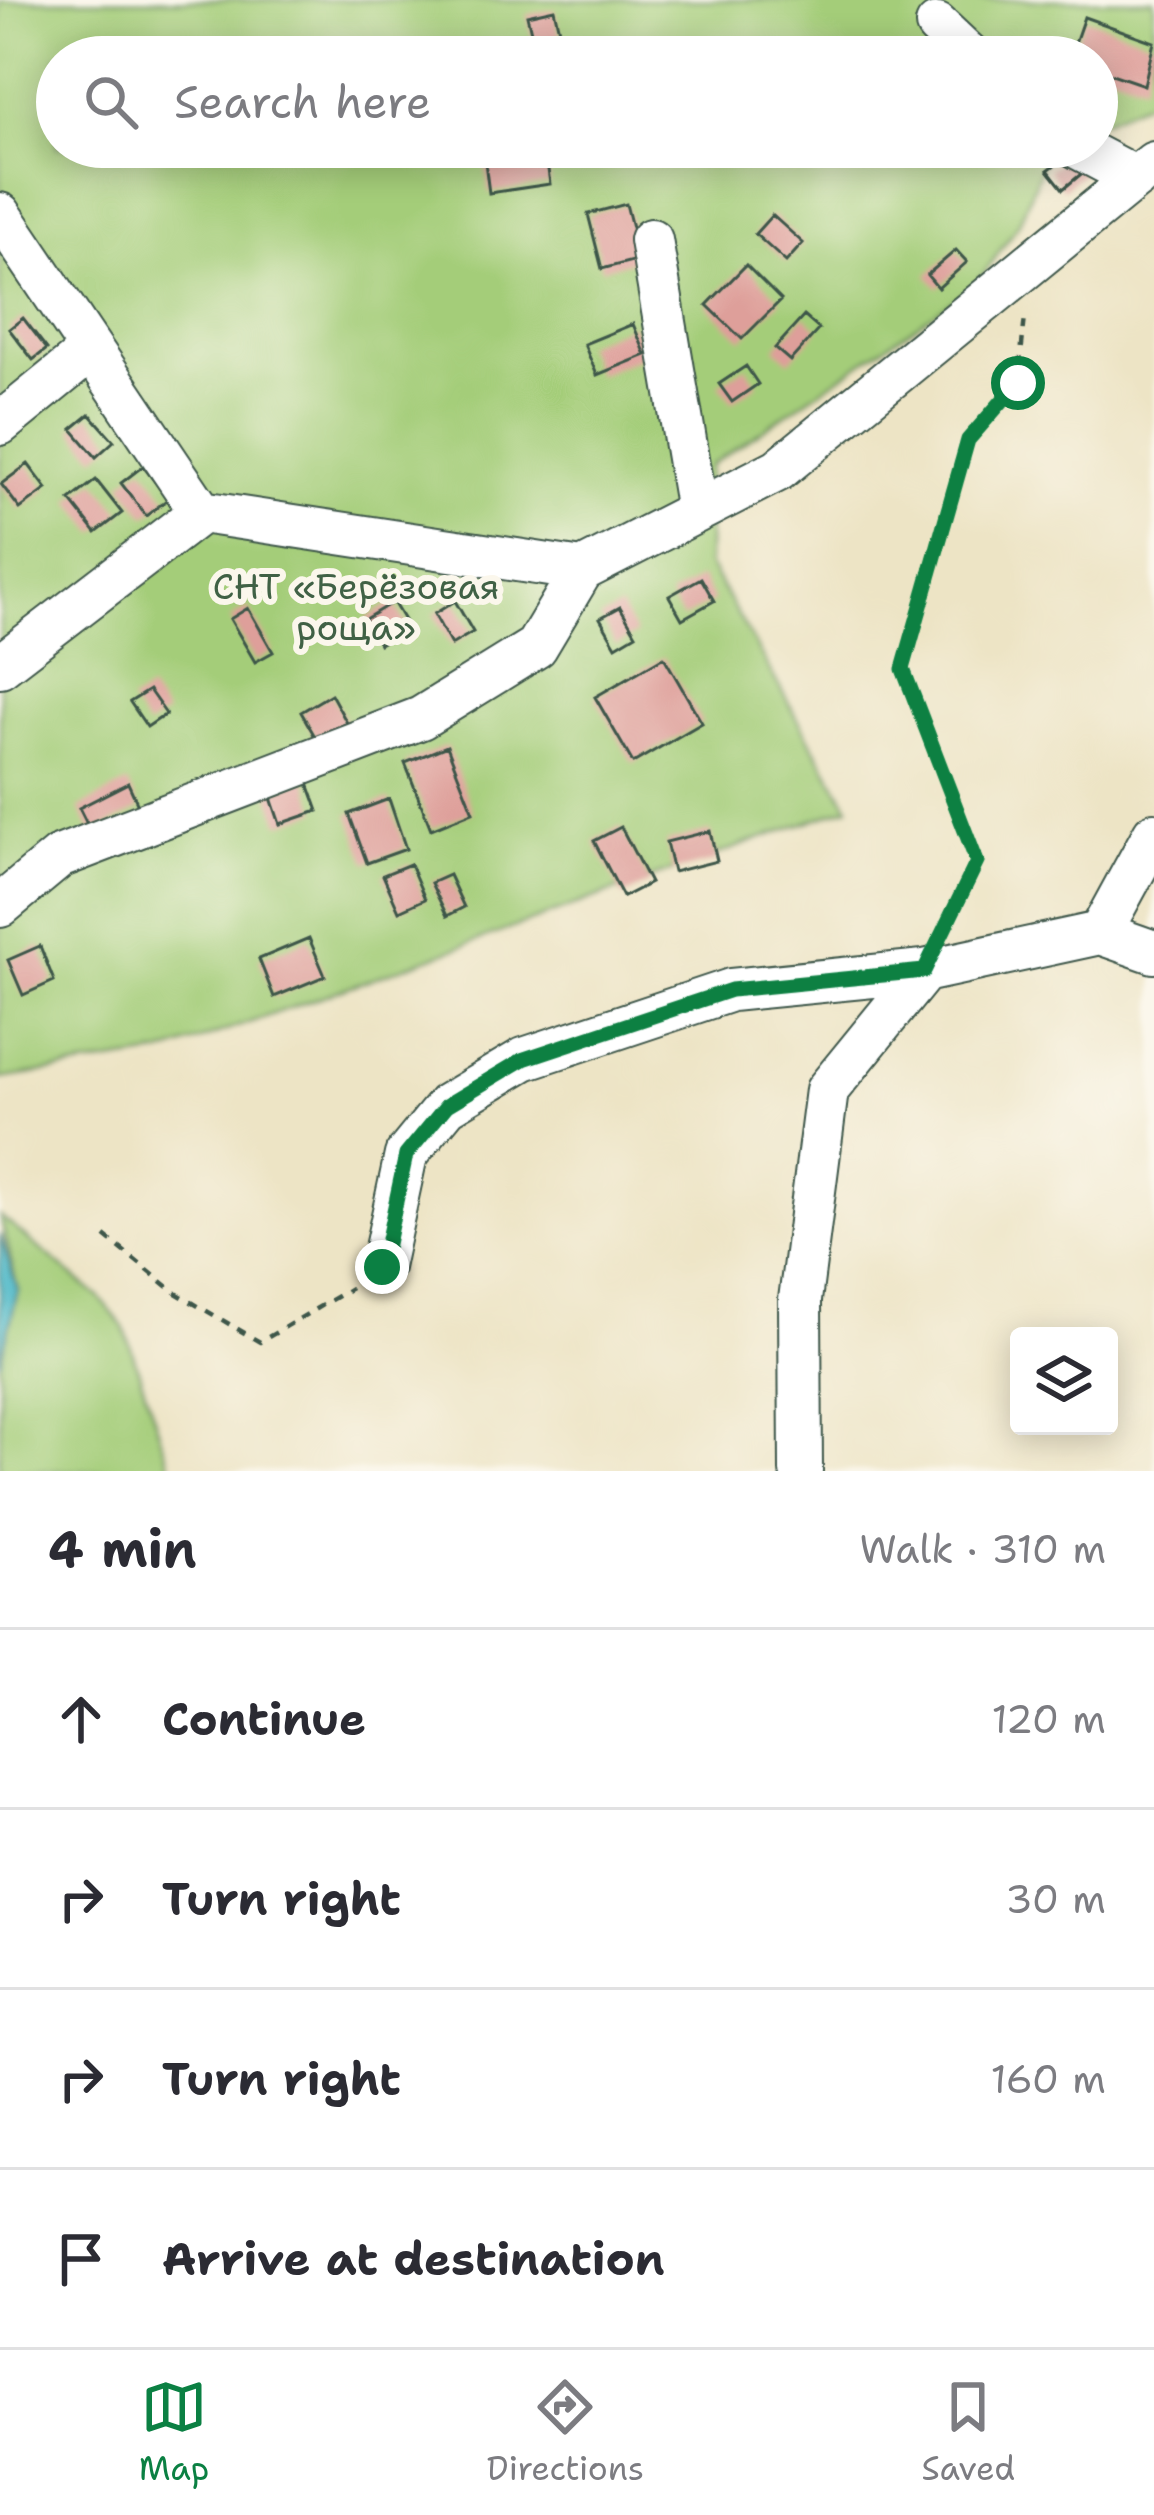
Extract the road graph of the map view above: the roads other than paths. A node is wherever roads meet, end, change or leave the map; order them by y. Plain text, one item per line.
1 (937, 25) dead end
2 (949, 36) edge
3 (1145, 171) edge
4 (0, 214) edge
5 (651, 240) dead end
6 (91, 350) junction
7 (0, 424) edge
8 (201, 512) junction
9 (697, 512) junction
10 (582, 569) junction
11 (0, 666) edge
12 (1154, 834) edge
13 (0, 907) edge
14 (1100, 933) junction
15 (1154, 952) edge
16 (924, 971) junction
17 (382, 1267) road end
18 (801, 1471) edge

1 - 2 street
3 - 9 street
4 - 6 street
5 - 9 street
6 - 7 street
6 - 8 street
8 - 10 street
8 - 11 street
9 - 10 street
10 - 13 street
12 - 14 street
14 - 15 street
14 - 16 street
16 - 17 street
16 - 18 street

